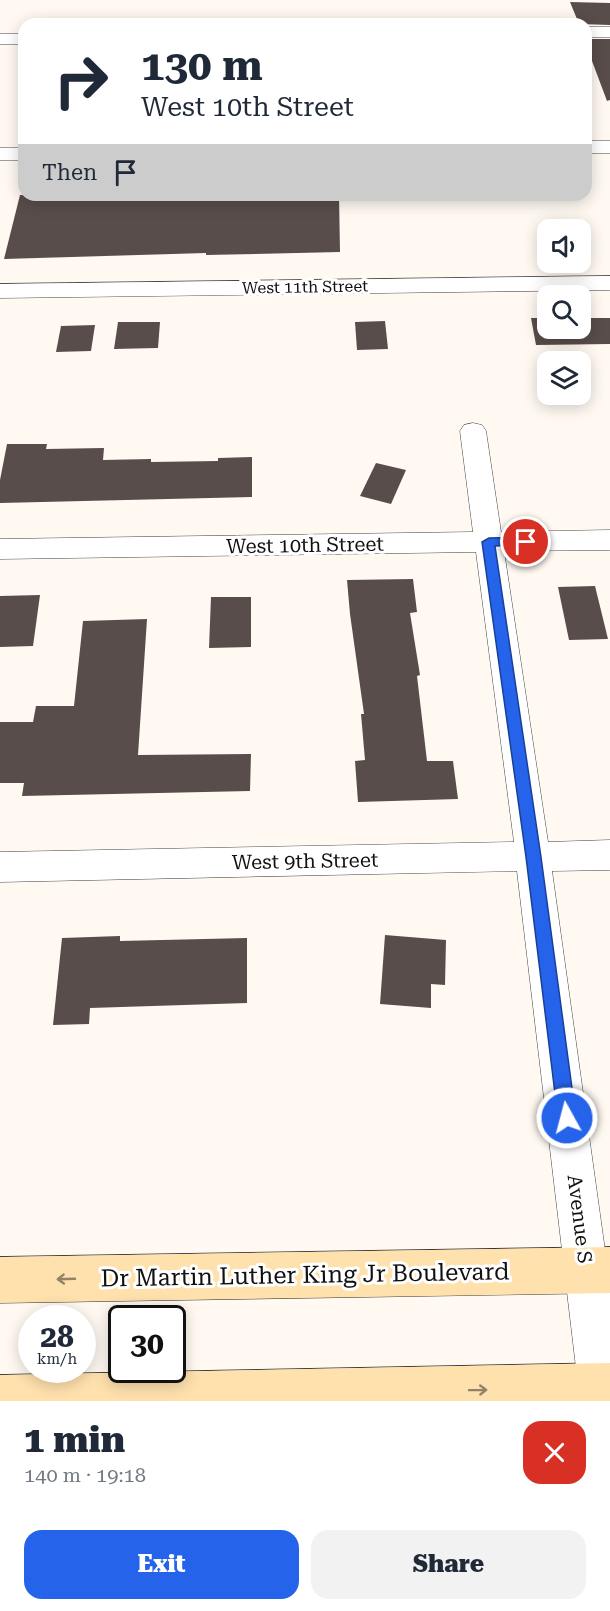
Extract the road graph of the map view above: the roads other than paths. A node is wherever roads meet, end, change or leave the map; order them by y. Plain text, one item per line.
1 (592, 32) edge
2 (610, 32) edge
3 (0, 39) edge
4 (18, 39) edge
5 (592, 147) edge
6 (610, 147) edge
7 (0, 154) edge
8 (18, 154) edge
9 (610, 283) edge
10 (0, 291) edge
11 (473, 431) dead end
12 (610, 540) edge
13 (489, 542) junction
14 (0, 549) edge
15 (610, 855) edge
16 (533, 857) junction
17 (0, 867) edge
18 (598, 1271) edge
19 (0, 1280) edge
20 (605, 1392) edge
21 (0, 1399) edge

1 - 2 street
3 - 4 street
5 - 6 street
7 - 8 street
9 - 10 street, West 11th Street
11 - 13 street, Avenue S
12 - 13 street, West 10th Street
13 - 14 street, West 10th Street
13 - 16 street, Avenue S
15 - 16 street, West 9th Street
16 - 17 street, West 9th Street
16 - 18 street, Avenue S
18 -> 19 main road, Dr Martin Luther King Jr Boulevard
18 - 20 street, Avenue S
21 -> 20 main road

